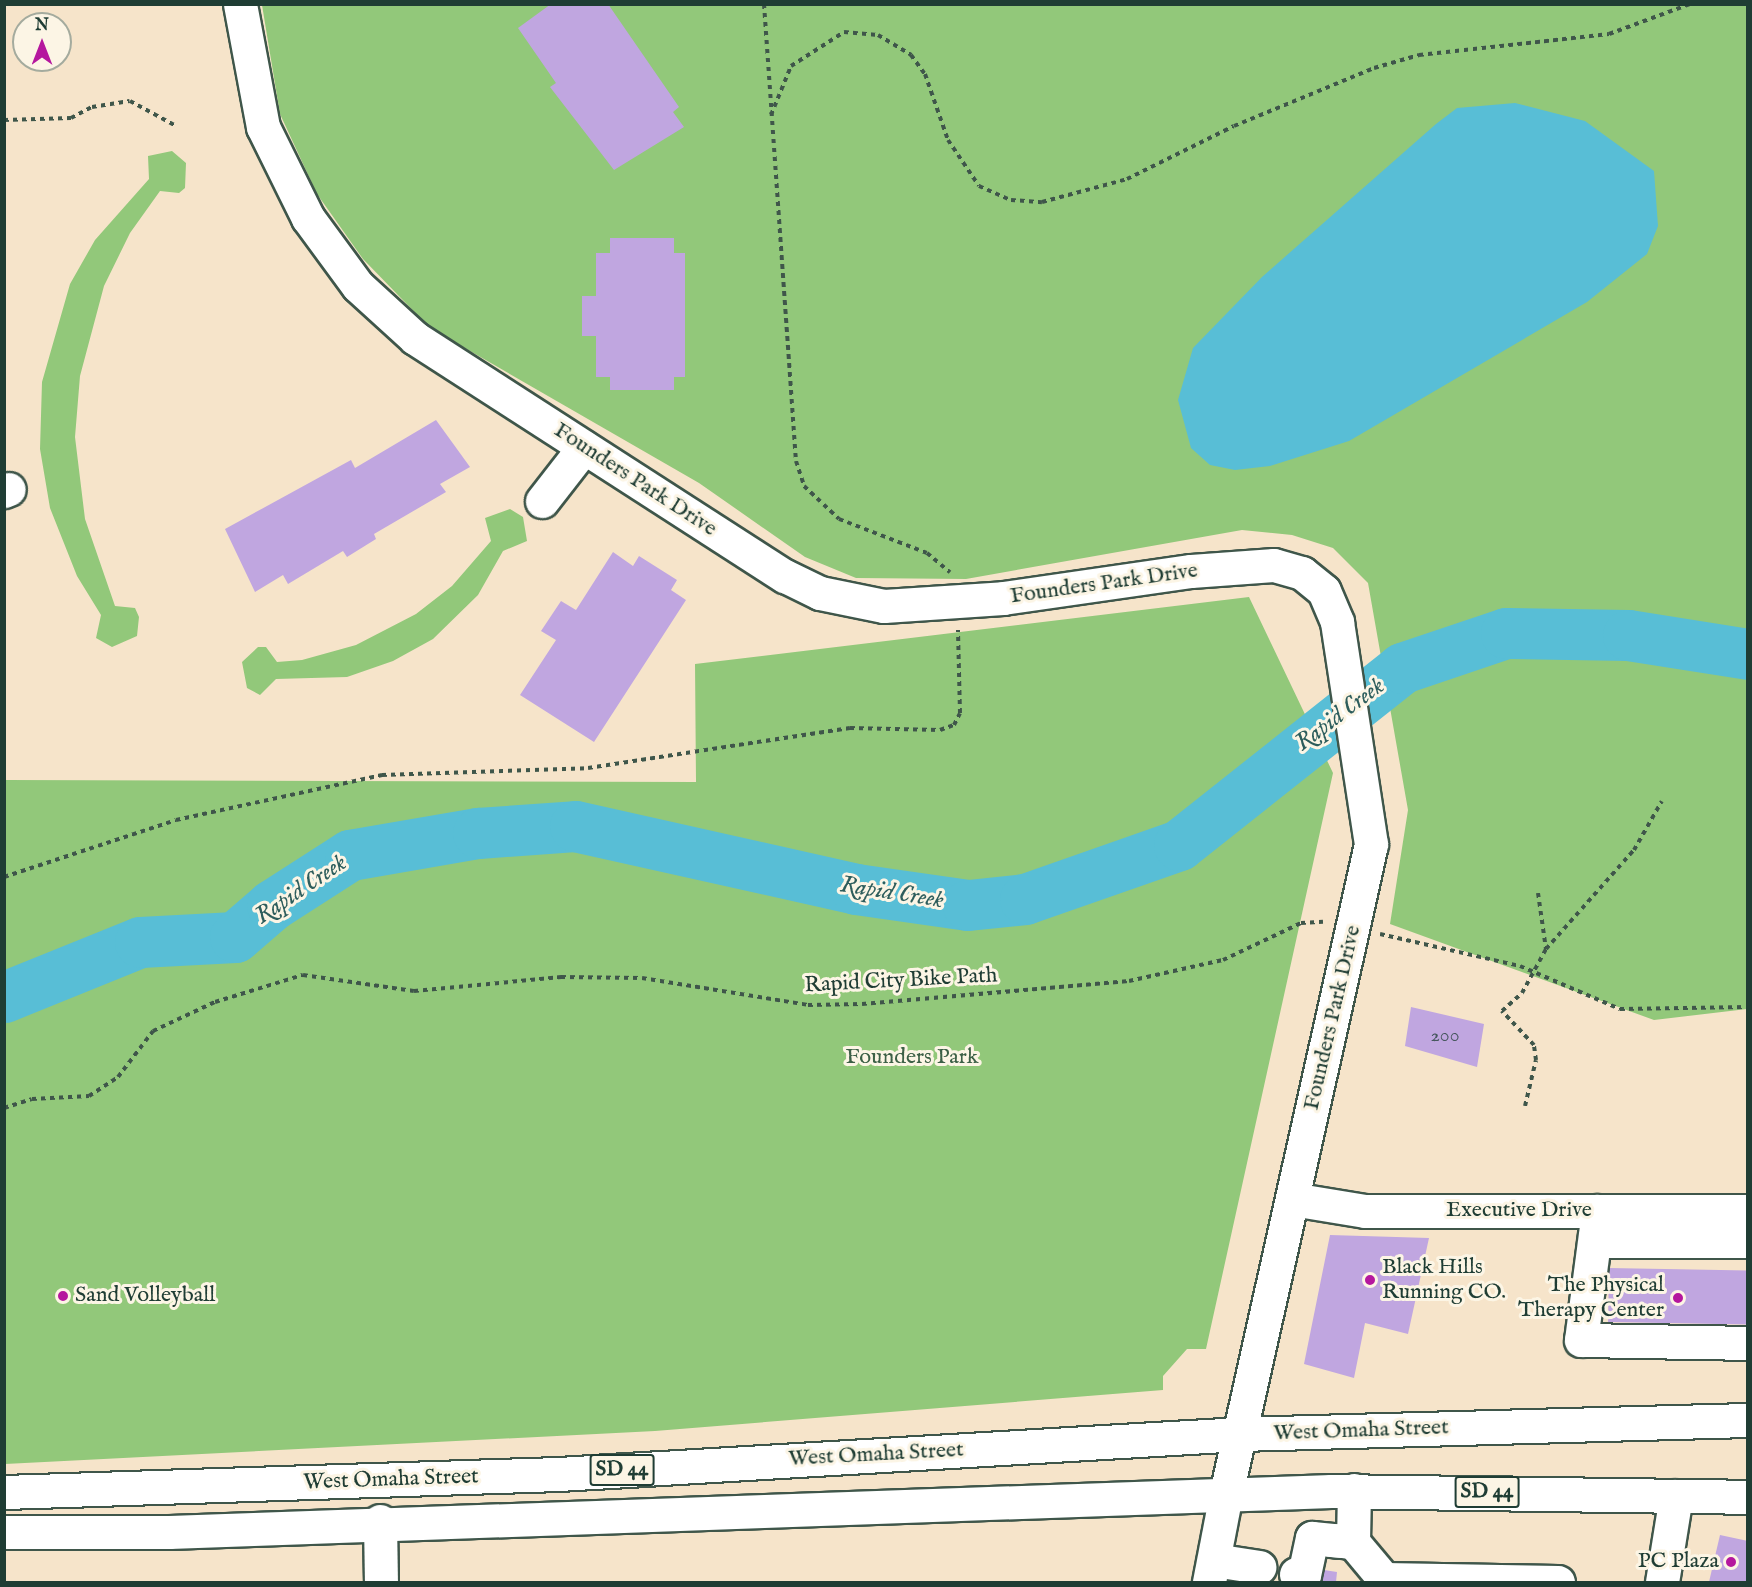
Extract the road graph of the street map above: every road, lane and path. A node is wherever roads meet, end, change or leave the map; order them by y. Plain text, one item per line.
1 (240, 4) edge
2 (764, 4) edge
3 (1690, 4) edge
4 (770, 117) junction
5 (4, 120) edge
6 (176, 126) dead end
7 (584, 447) junction
8 (542, 501) dead end
9 (954, 603) junction
10 (1662, 801) dead end
11 (4, 877) edge
12 (1538, 893) dead end
13 (1354, 927) junction
14 (1546, 949) junction
15 (1533, 971) junction
16 (1748, 1007) edge
17 (1525, 1106) dead end
18 (4, 1108) edge
19 (1292, 1199) junction
20 (1748, 1211) edge
21 (1597, 1226) junction
22 (1748, 1241) edge
23 (1748, 1343) edge
24 (1748, 1420) edge
25 (1240, 1434) junction
26 (1354, 1490) junction
27 (4, 1492) edge
28 (1226, 1494) junction
29 (1676, 1496) junction
30 (1748, 1497) edge
31 (380, 1521) junction
32 (4, 1532) edge
33 (1353, 1542) junction
34 (1258, 1568) dead end
35 (1211, 1571) edge
36 (1301, 1578) edge
37 (381, 1582) edge
38 (1558, 1582) edge
39 (1662, 1582) edge

1 - 7 main road, Founders Park Drive
2 - 4 path
3 - 4 path
4 - 9 path
5 - 6 path
7 - 8 main road
7 - 9 main road, Founders Park Drive
9 - 11 path
9 - 13 main road, Founders Park Drive
10 - 14 path
12 - 14 path
13 - 15 path, Rapid City Bike Path
13 - 18 path, Rapid City Bike Path
13 - 19 main road, Founders Park Drive
14 - 15 path
15 - 16 path, Rapid City Bike Path
15 - 17 path
19 - 21 main road, Executive Drive
19 - 25 main road, Founders Park Drive
20 - 21 main road, Executive Drive
21 - 22 main road
21 - 23 main road
24 - 25 main road, West Omaha Street / SD 44
25 - 27 main road, West Omaha Street / SD 44
25 - 28 main road, Founders Park Drive
26 - 28 main road, West Omaha Street / SD 44
26 - 29 main road, West Omaha Street / SD 44
26 - 33 main road
28 - 31 main road, West Omaha Street / SD 44
28 - 35 main road, Founders Park Drive
29 - 30 main road, West Omaha Street / SD 44
29 - 39 main road
31 - 32 main road, West Omaha Street / SD 44
31 - 37 main road
33 - 36 main road
33 - 38 main road
34 - 35 main road

